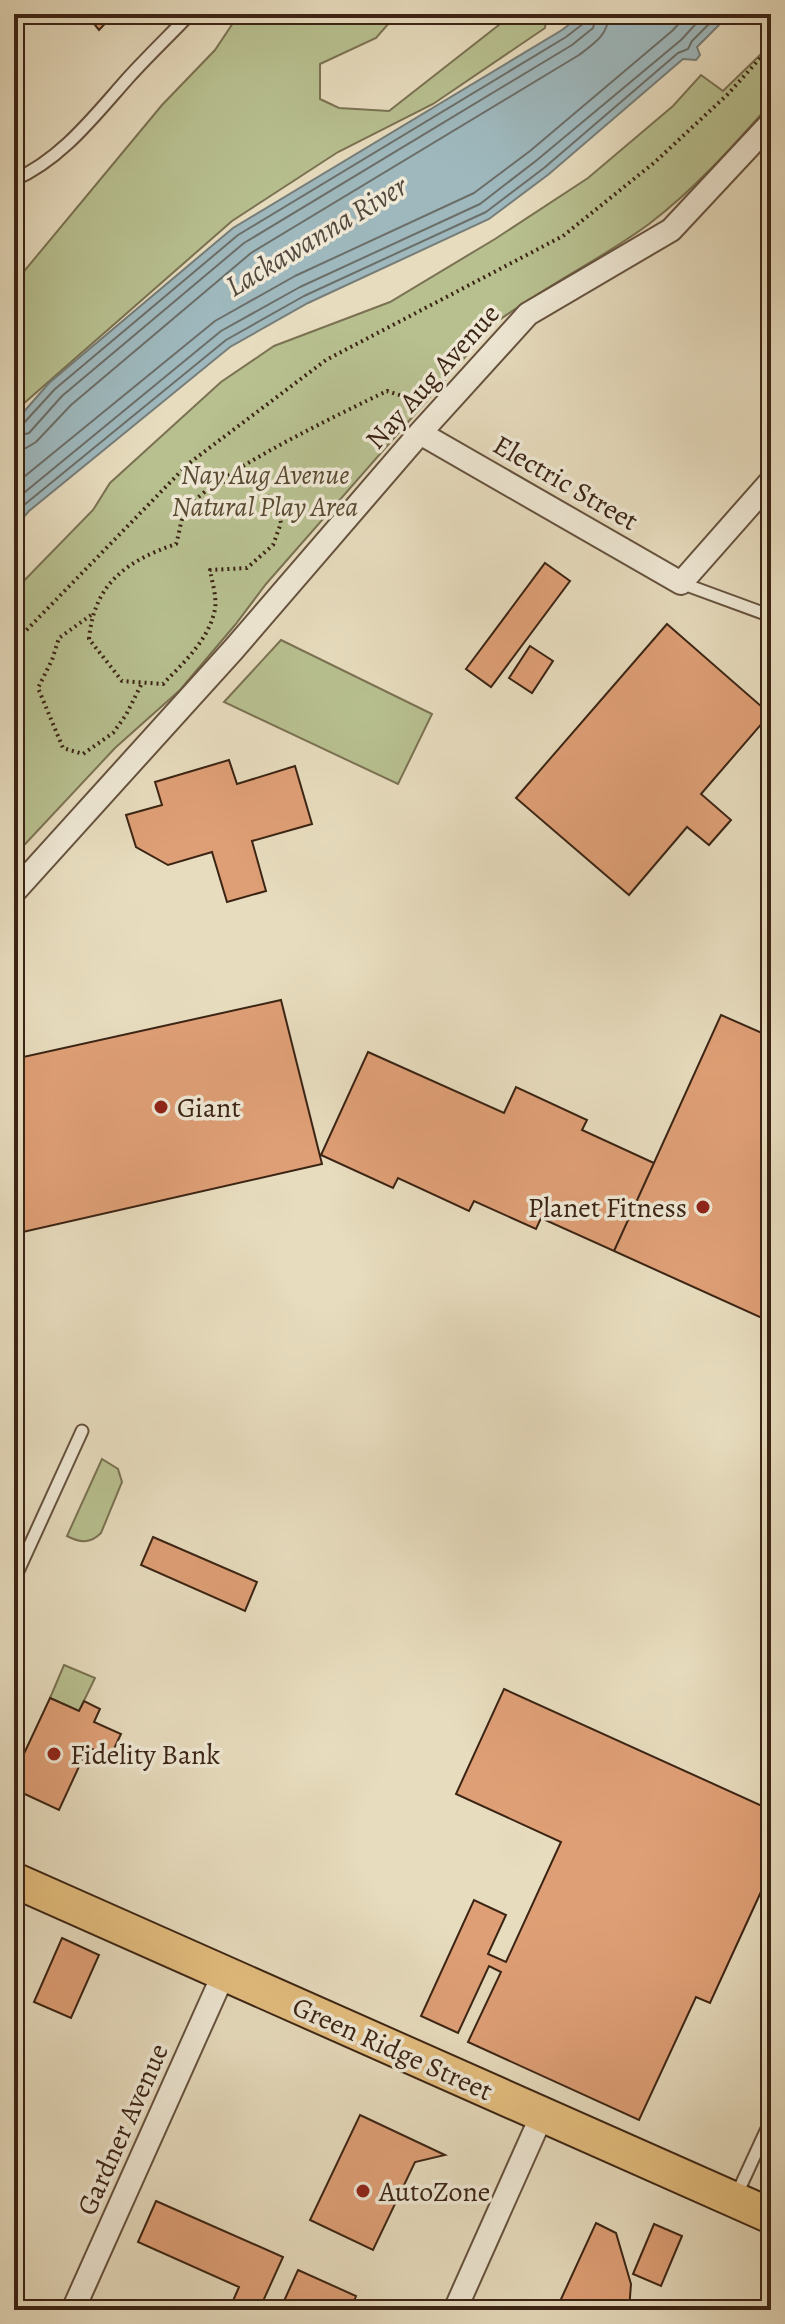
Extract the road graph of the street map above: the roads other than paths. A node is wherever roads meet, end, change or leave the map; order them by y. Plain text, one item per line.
1 (190, 14) edge
2 (771, 123) edge
3 (14, 180) edge
4 (420, 433) junction
5 (771, 481) edge
6 (681, 583) junction
7 (771, 616) edge
8 (14, 892) edge
9 (82, 1431) dead end
10 (14, 1580) edge
11 (14, 1880) edge
12 (224, 1973) junction
13 (542, 2115) junction
14 (771, 2120) edge
15 (735, 2200) junction
16 (771, 2216) edge
17 (73, 2310) edge
18 (455, 2310) edge

1 - 3 lane
2 - 4 street, Nay Aug Avenue
4 - 6 street, Electric Street
4 - 8 street, Nay Aug Avenue
5 - 6 street
6 - 7 lane
9 - 10 lane
11 - 12 main road, Green Ridge Street
12 - 13 main road, Green Ridge Street
12 - 17 street, Gardner Avenue
13 - 15 main road, Green Ridge Street
13 - 18 street
14 - 15 lane
15 - 16 main road, Green Ridge Street

